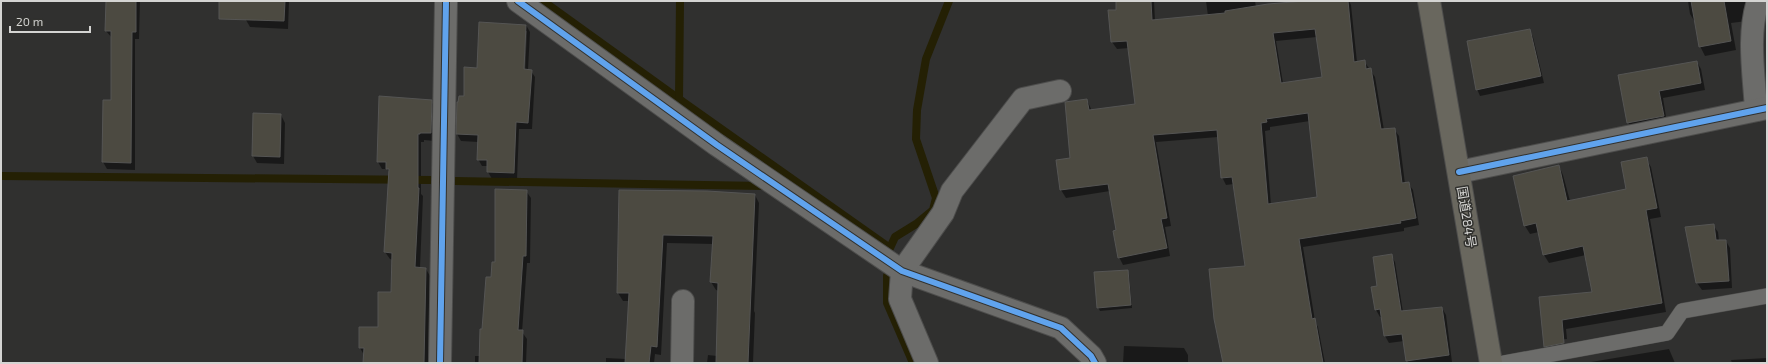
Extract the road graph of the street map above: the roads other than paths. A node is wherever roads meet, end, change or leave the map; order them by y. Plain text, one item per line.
1 (446, 1) edge
2 (518, 1) edge
3 (1429, 1) edge
4 (1758, 1) edge
5 (1060, 91) dead end
6 (1762, 109) edge
7 (1460, 172) junction
8 (902, 271) junction
9 (1767, 296) edge
10 (683, 301) dead end
11 (440, 363) edge
12 (682, 363) edge
13 (927, 363) edge
14 (1095, 363) edge
15 (1491, 363) edge
16 (1504, 363) edge

1 - 11 street
2 - 8 street
3 - 7 highway, 国道284号
4 - 6 street
5 - 8 street
6 - 7 street
7 - 15 highway, 国道284号
8 - 13 street
8 - 14 street
9 - 16 lane
10 - 12 street

